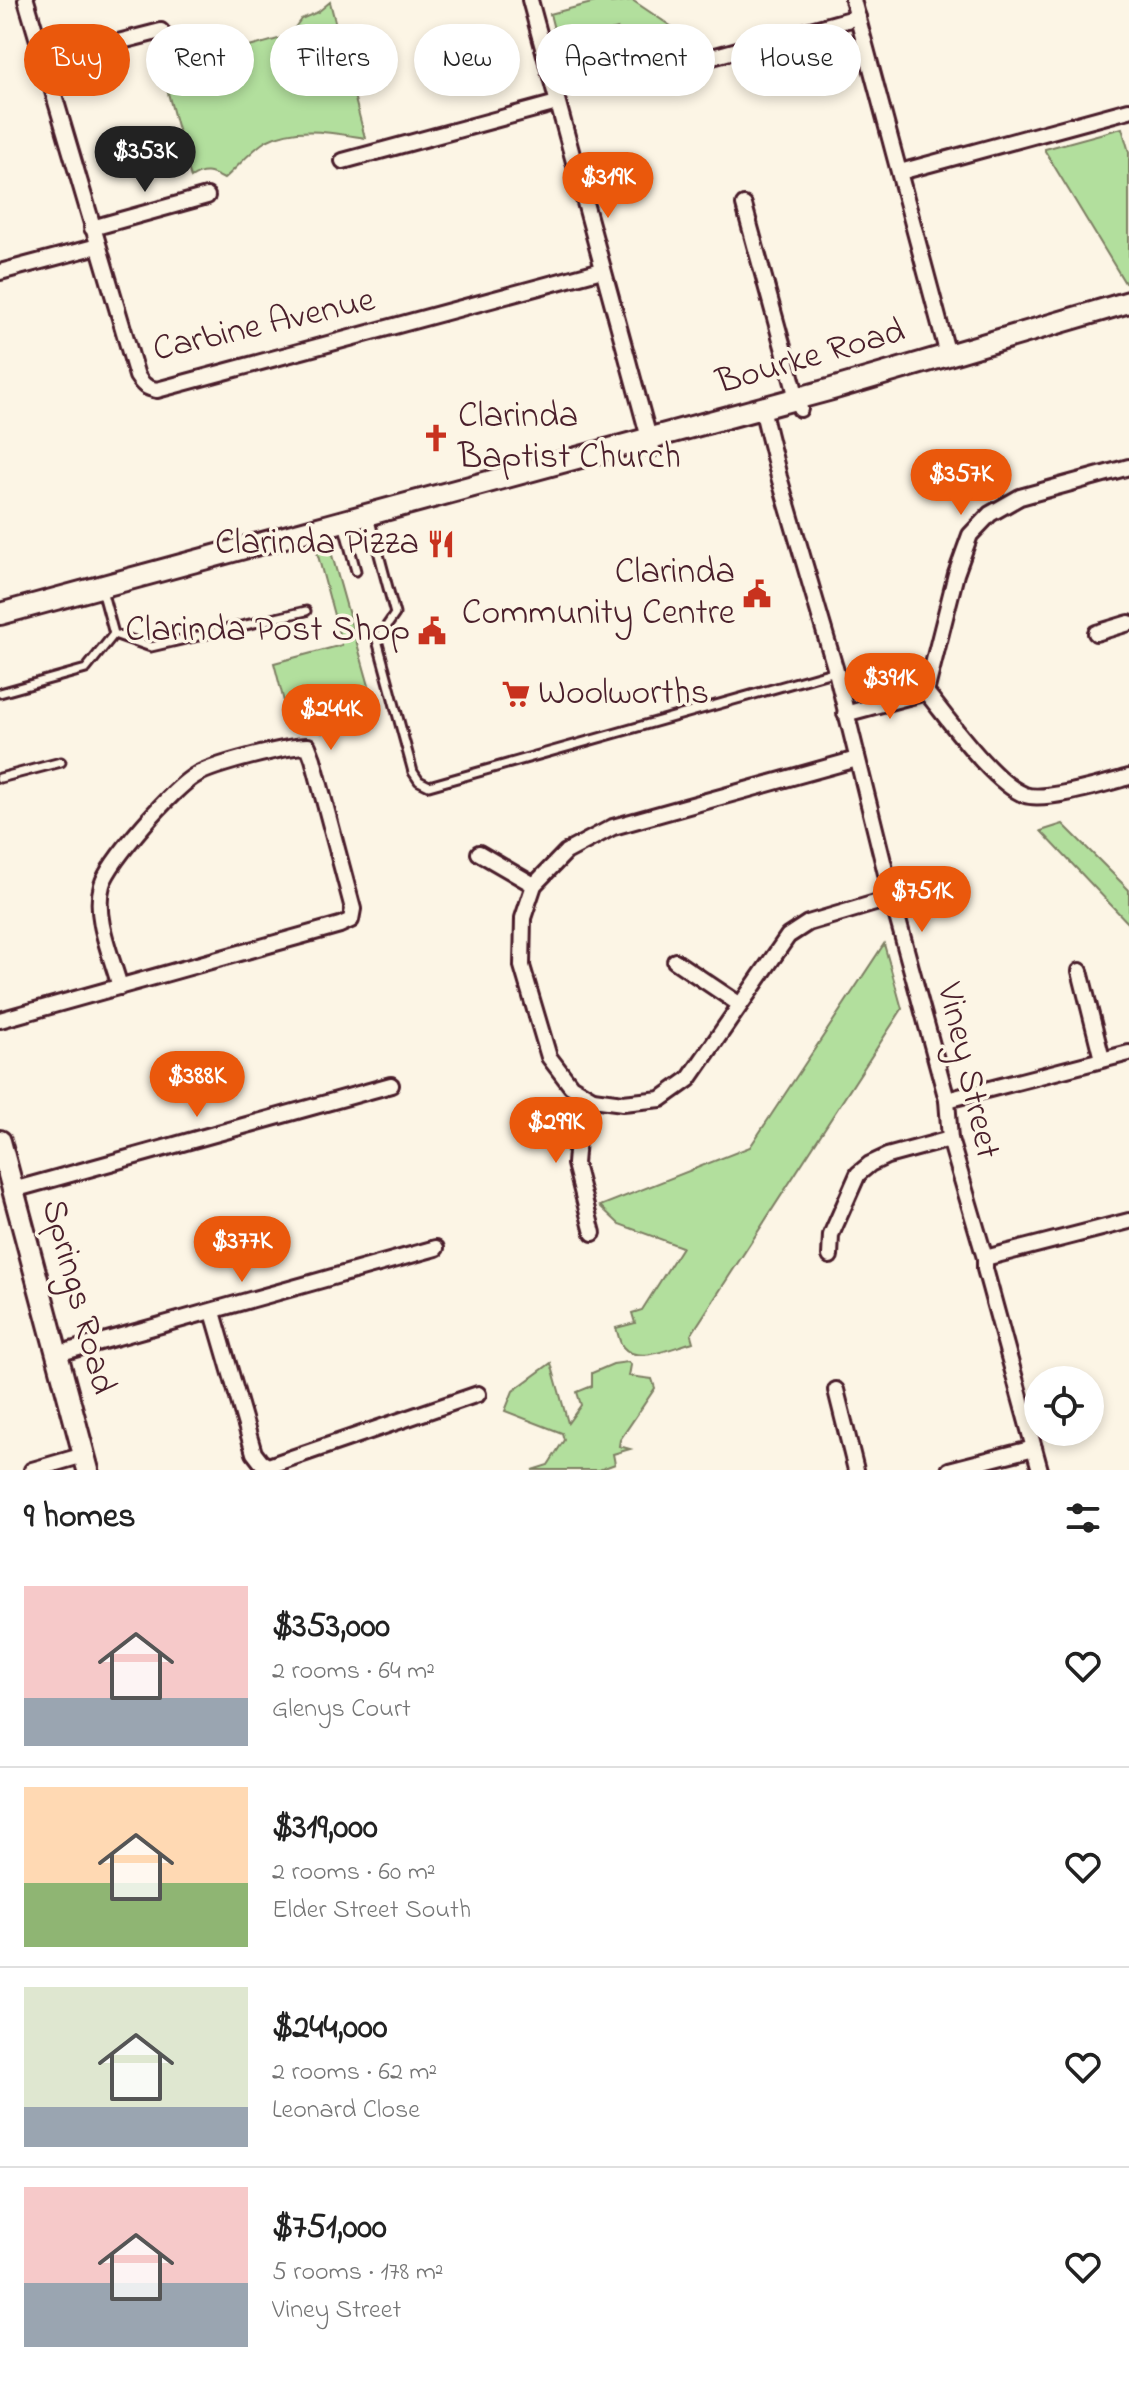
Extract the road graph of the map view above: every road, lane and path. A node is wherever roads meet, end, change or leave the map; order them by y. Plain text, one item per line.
1 (26, 0) edge
2 (530, 0) edge
3 (853, 0) edge
4 (858, 17) junction
5 (33, 24) edge
6 (715, 56) edge
7 (54, 96) edge
8 (557, 103) junction
9 (1129, 110) edge
10 (343, 161) dead end
11 (900, 172) junction
12 (207, 196) dead end
13 (744, 205) dead end
14 (92, 228) junction
15 (98, 246) junction
16 (602, 270) junction
17 (0, 272) edge
18 (1129, 301) edge
19 (1129, 316) edge
20 (950, 361) junction
21 (798, 404) junction
22 (763, 413) junction
23 (650, 444) junction
24 (1129, 467) edge
25 (369, 520) junction
26 (344, 527) junction
27 (356, 571) dead end
28 (102, 593) junction
29 (306, 611) dead end
30 (0, 614) edge
31 (1129, 623) edge
32 (0, 626) edge
33 (1096, 633) dead end
34 (114, 634) junction
35 (836, 671) junction
36 (926, 692) junction
37 (0, 693) edge
38 (845, 714) junction
39 (857, 759) junction
40 (61, 762) dead end
41 (1129, 777) edge
42 (0, 778) edge
43 (479, 853) dead end
44 (534, 885) junction
45 (892, 898) junction
46 (675, 961) dead end
47 (1080, 971) dead end
48 (120, 987) junction
49 (739, 1004) junction
50 (0, 1020) edge
51 (1129, 1053) edge
52 (1102, 1059) junction
53 (391, 1085) dead end
54 (593, 1099) junction
55 (947, 1100) junction
56 (950, 1139) junction
57 (0, 1141) edge
58 (13, 1190) junction
59 (1129, 1221) edge
60 (593, 1233) dead end
61 (436, 1248) dead end
62 (830, 1256) dead end
63 (985, 1258) junction
64 (213, 1312) junction
65 (57, 1354) junction
66 (836, 1390) dead end
67 (478, 1394) dead end
68 (1034, 1448) junction
69 (86, 1463) edge
70 (32, 1470) edge
71 (856, 1470) edge
72 (949, 1470) edge
73 (1040, 1470) edge

1 - 5 street, Carbine Avenue
2 - 8 street
3 - 4 street
4 - 6 street
4 - 11 street
7 - 14 street, Carbine Avenue
8 - 10 street
8 - 16 street
9 - 11 street
11 - 20 street
12 - 14 street
13 - 21 street
14 - 15 street, Carbine Avenue
15 - 16 street, Carbine Avenue
15 - 17 street
16 - 23 street
18 - 20 main road, Bourke Road
19 - 20 main road, Bourke Road
20 - 21 main road, Bourke Road
21 - 22 main road, Bourke Road
22 - 23 main road, Bourke Road
22 - 35 street, Viney Street
23 - 25 main road, Bourke Road
24 - 36 street
25 - 26 main road, Bourke Road
25 - 35 lane
26 - 27 lane
26 - 28 main road, Bourke Road
28 - 30 main road, Bourke Road
28 - 32 main road, Bourke Road
28 - 34 lane
29 - 34 lane
31 - 33 street
34 - 37 lane
35 - 38 street, Viney Street
36 - 38 street
36 - 41 street
38 - 39 street, Viney Street
39 - 44 street
39 - 45 street, Viney Street
40 - 42 lane
43 - 44 street
44 - 54 street
45 - 49 street
45 - 55 street, Viney Street
46 - 49 street
47 - 52 street
48 - 48 street
48 - 50 street
49 - 54 street
51 - 52 street
52 - 55 street
53 - 58 street
54 - 60 street
55 - 56 street, Viney Street
56 - 62 street
56 - 63 street, Viney Street
57 - 58 main road, Springs Road
58 - 65 main road, Springs Road
59 - 63 street
61 - 64 street
63 - 68 street, Viney Street
64 - 65 street
64 - 67 street
65 - 69 main road, Springs Road
66 - 71 street
68 - 72 street
68 - 73 street, Viney Street
69 - 70 street

